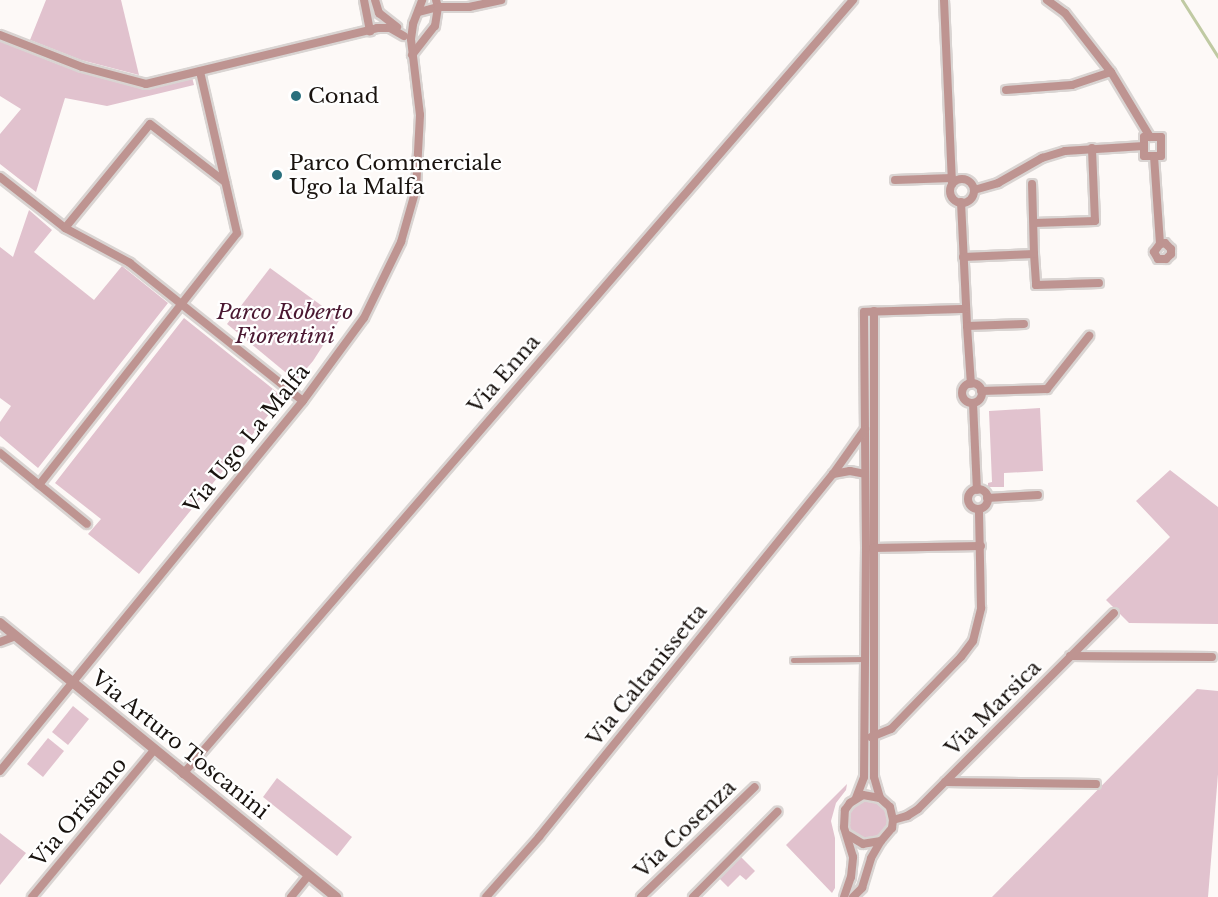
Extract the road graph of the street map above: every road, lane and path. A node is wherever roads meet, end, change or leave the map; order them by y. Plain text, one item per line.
1 (364, 0) edge
2 (375, 0) edge
3 (422, 0) edge
4 (501, 0) edge
5 (853, 0) edge
6 (944, 0) edge
7 (1047, 0) edge
8 (437, 4) edge
9 (417, 15) junction
10 (387, 20) junction
11 (374, 29) junction
12 (0, 34) edge
13 (404, 36) junction
14 (412, 51) junction
15 (200, 71) junction
16 (1111, 72) junction
17 (1006, 90) dead end
18 (1150, 137) junction
19 (1144, 146) junction
20 (1092, 148) junction
21 (1154, 156) junction
22 (0, 177) edge
23 (895, 180) dead end
24 (952, 181) junction
25 (225, 182) junction
26 (1032, 184) dead end
27 (974, 190) junction
28 (961, 202) junction
29 (1034, 223) junction
30 (65, 228) junction
31 (1160, 244) dead end
32 (1034, 254) junction
33 (963, 258) junction
34 (1099, 283) dead end
35 (183, 303) junction
36 (966, 309) junction
37 (874, 311) junction
38 (1024, 324) dead end
39 (967, 326) junction
40 (1089, 336) dead end
41 (971, 384) junction
42 (981, 391) junction
43 (303, 401) junction
44 (972, 403) junction
45 (865, 429) junction
46 (0, 453) edge
47 (833, 474) junction
48 (865, 474) junction
49 (39, 485) junction
50 (977, 490) junction
51 (1038, 495) dead end
52 (987, 498) junction
53 (979, 509) junction
54 (87, 524) dead end
55 (981, 546) junction
56 (871, 548) junction
57 (1114, 613) dead end
58 (0, 623) edge
59 (16, 636) junction
60 (0, 642) edge
61 (1070, 656) junction
62 (1212, 657) dead end
63 (870, 659) junction
64 (793, 660) dead end
65 (72, 681) junction
66 (873, 736) junction
67 (864, 739) junction
68 (154, 750) junction
69 (0, 771) edge
70 (183, 774) junction
71 (945, 782) junction
72 (1096, 784) dead end
73 (755, 787) dead end
74 (856, 798) junction
75 (880, 798) junction
76 (777, 812) dead end
77 (893, 820) junction
78 (848, 835) junction
79 (880, 841) junction
80 (309, 875) junction
81 (863, 893) edge
82 (32, 897) edge
83 (291, 897) edge
84 (336, 897) edge
85 (486, 897) edge
86 (641, 897) edge
87 (693, 897) edge
88 (844, 897) edge
89 (853, 897) edge

1 - 11 street
2 - 10 street, Via Ugo La Malfa
3 - 9 street, Via Ugo La Malfa
4 - 8 street
5 - 70 street, Via Enna
6 - 24 street
7 - 16 street
8 - 9 street
8 - 14 street
9 - 10 street
9 - 14 street, Via Ugo La Malfa
10 - 11 street
10 - 13 street, Via Ugo La Malfa
11 - 13 street
11 - 15 street
12 - 15 street
13 - 14 street, Via Ugo La Malfa
14 - 43 street, Via Ugo La Malfa
15 - 25 street
16 - 17 street
16 - 18 street
18 - 19 street
18 - 21 street
19 - 20 street
19 - 21 street
20 - 27 street
20 - 29 street
21 - 31 street
22 - 30 street
23 - 24 street
24 - 27 street
24 - 28 street
25 - 30 street
25 - 35 street
26 - 29 street
27 - 28 street
28 - 33 street
29 - 32 street
30 - 35 street
32 - 33 street
32 - 34 street
33 - 36 street
35 - 43 street
35 - 49 street
36 - 37 street
36 - 39 street
37 - 45 street
37 - 56 street
38 - 39 street
39 - 41 street
40 - 42 street
41 - 42 street
41 - 44 street
42 - 44 street
43 - 65 street, Via Ugo La Malfa
44 - 50 street
45 - 47 street, Via Caltanissetta
45 - 48 street
46 - 49 street
47 - 48 street
47 - 85 street, Via Caltanissetta
48 - 56 street
49 - 54 street
50 - 52 street
50 - 53 street
51 - 52 street
52 - 53 street
53 - 55 street
55 - 56 street
55 - 66 street
56 - 63 street
57 - 61 street, Via Marsica
58 - 59 street, Via Arturo Toscanini
59 - 60 street
59 - 65 street, Via Arturo Toscanini
61 - 62 street
61 - 71 street, Via Marsica
63 - 64 lane
63 - 66 street
63 - 67 street
65 - 68 street, Via Arturo Toscanini
65 - 69 street, Via Ugo La Malfa
66 - 67 street
66 - 75 street
67 - 74 street
68 - 70 street, Via Arturo Toscanini
68 - 82 street, Via Oristano
70 - 80 street, Via Arturo Toscanini
71 - 72 street
71 - 77 street, Via Marsica
73 - 86 street, Via Cosenza
74 - 75 street
74 - 78 street
75 - 77 street
76 - 87 street
77 - 79 street
78 - 79 street
78 - 88 street
79 - 81 street
80 - 83 street
80 - 84 street, Via Arturo Toscanini
81 - 89 street

